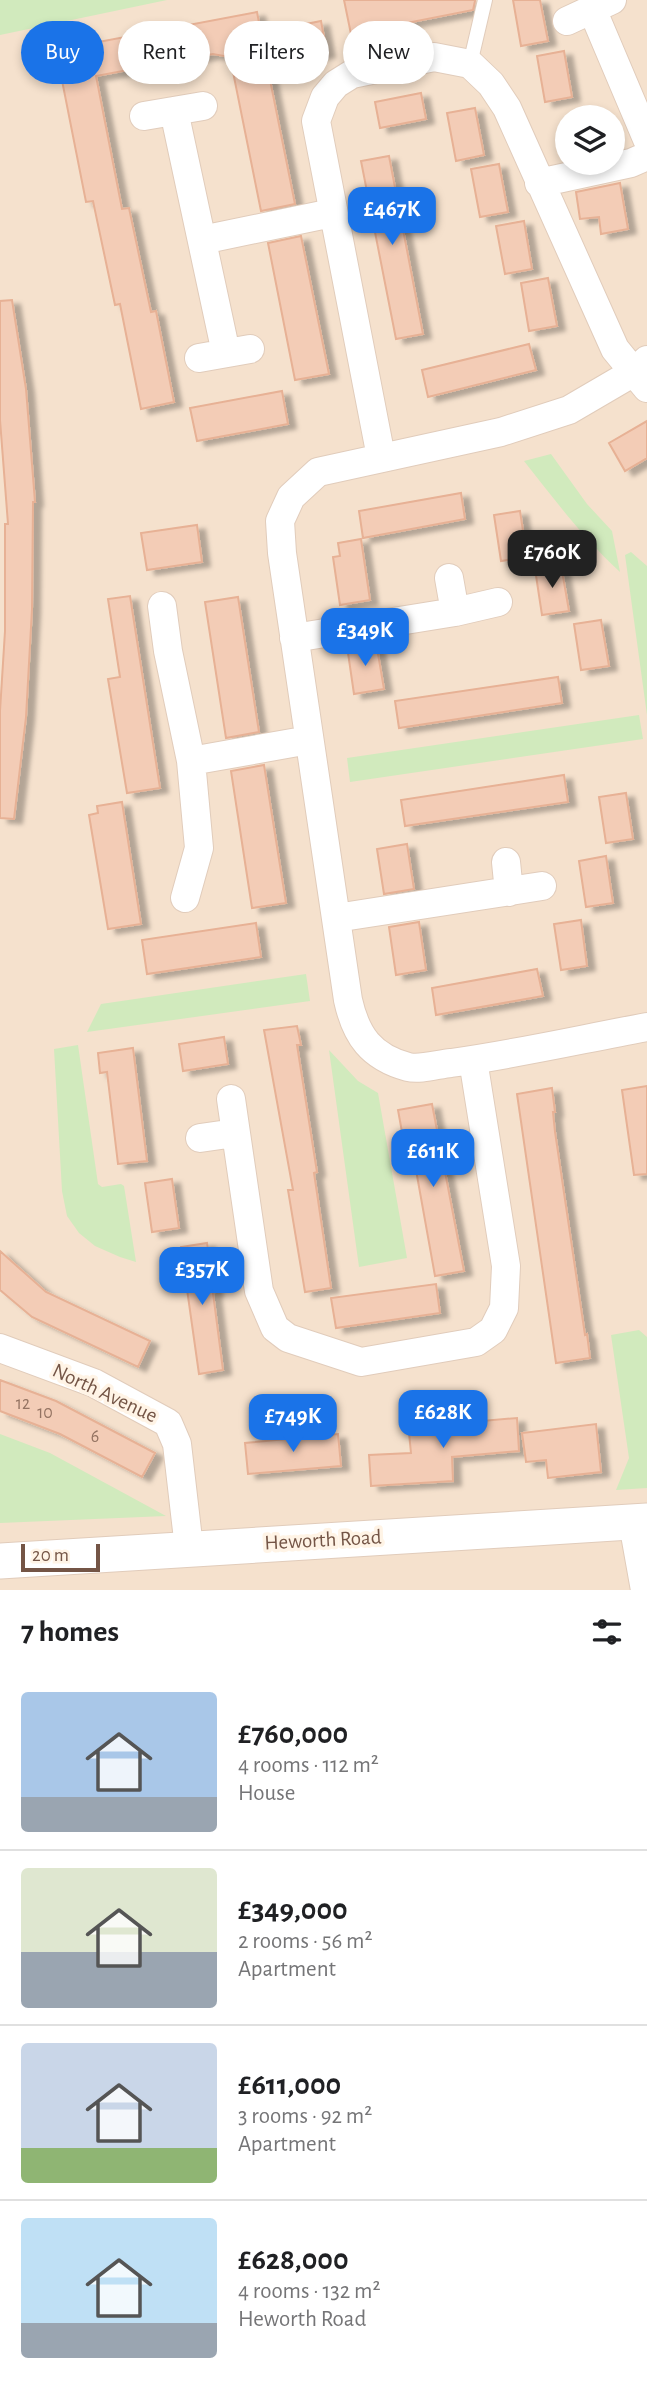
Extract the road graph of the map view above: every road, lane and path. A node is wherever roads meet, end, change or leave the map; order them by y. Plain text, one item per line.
1 (485, 0) edge
2 (590, 10) edge
3 (470, 64) junction
4 (203, 106) dead end
5 (174, 111) junction
6 (144, 116) dead end
7 (647, 139) edge
8 (647, 156) edge
9 (539, 183) junction
10 (332, 213) junction
11 (202, 240) junction
12 (225, 353) dead end
13 (643, 373) edge
14 (381, 457) junction
15 (449, 578) dead end
16 (498, 602) dead end
17 (162, 606) dead end
18 (455, 612) junction
19 (294, 638) junction
20 (309, 740) junction
21 (191, 761) junction
22 (506, 862) dead end
23 (542, 886) dead end
24 (509, 892) junction
25 (185, 898) dead end
26 (336, 918) junction
27 (647, 1027) edge
28 (473, 1060) junction
29 (231, 1099) dead end
30 (235, 1133) junction
31 (200, 1138) dead end
32 (0, 1348) edge
33 (640, 1522) edge
34 (189, 1548) junction
35 (0, 1561) edge
36 (645, 1590) edge

1 - 3 lane
2 - 7 street
3 - 9 street
3 - 10 street
4 - 5 street
5 - 6 street
5 - 11 street
8 - 9 street
9 - 13 street
10 - 11 street
10 - 14 street
11 - 12 street
13 - 14 street
14 - 19 street
15 - 18 street
16 - 18 street
17 - 21 street
18 - 19 street
19 - 20 street
20 - 21 street
20 - 26 street
21 - 25 street
22 - 24 street
23 - 24 street
24 - 26 street
26 - 28 street
27 - 28 street
28 - 30 street
29 - 30 street
30 - 31 street
32 - 34 street, North Avenue
33 - 34 street, Heworth Road
33 - 36 street
34 - 35 street, Heworth Road

